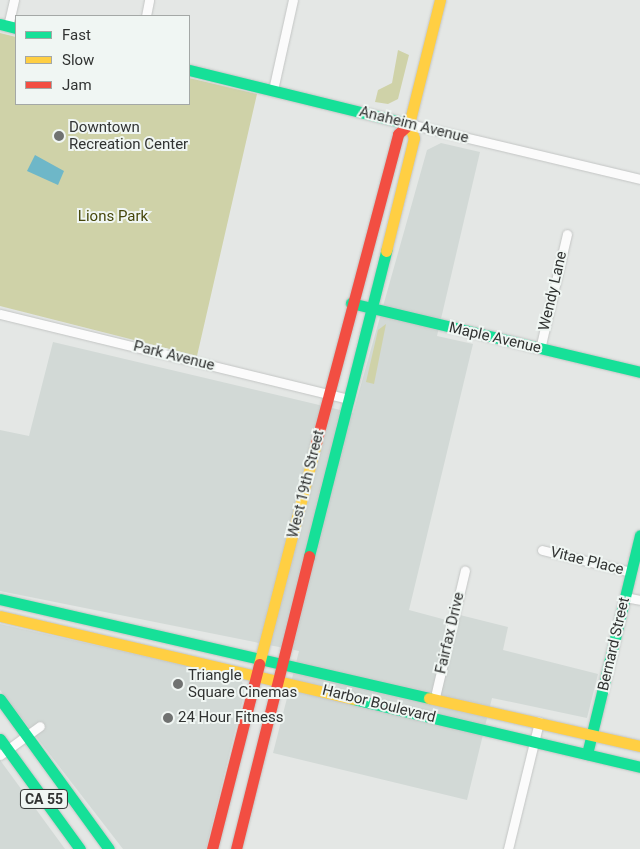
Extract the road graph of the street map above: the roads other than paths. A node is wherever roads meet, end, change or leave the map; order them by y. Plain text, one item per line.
1 (14, 0) edge
2 (149, 0) edge
3 (293, 0) edge
4 (440, 0) edge
5 (146, 15) edge
6 (8, 26) edge
7 (190, 70) edge
8 (272, 90) junction
9 (410, 124) junction
10 (640, 179) edge
11 (567, 234) dead end
12 (351, 303) junction
13 (371, 308) junction
14 (0, 314) edge
15 (540, 348) junction
16 (640, 372) edge
17 (329, 393) junction
18 (349, 399) junction
19 (640, 535) edge
20 (542, 550) dead end
21 (635, 565) edge
22 (465, 570) dead end
23 (625, 597) junction
24 (0, 599) edge
25 (640, 600) edge
26 (0, 616) edge
27 (261, 655) junction
28 (285, 661) junction
29 (255, 674) junction
30 (280, 680) junction
31 (435, 696) junction
32 (0, 699) edge
33 (539, 722) junction
34 (40, 726) dead end
35 (592, 734) junction
36 (26, 736) junction
37 (0, 739) edge
38 (534, 741) junction
39 (640, 746) edge
40 (4, 753) edge
41 (588, 754) junction
42 (640, 767) edge
43 (80, 849) edge
44 (109, 849) edge
45 (212, 849) edge
46 (236, 849) edge
47 (508, 849) edge

1 - 6 street
2 - 5 street
3 - 8 street
4 - 9 main road, West 19th Street
7 - 8 main road, Anaheim Avenue
8 - 9 main road, Anaheim Avenue
9 - 10 street, Anaheim Avenue
9 - 12 main road, West 19th Street
9 - 13 main road, West 19th Street
11 - 15 street, Wendy Lane
12 - 13 main road, Maple Avenue
12 - 17 main road, West 19th Street
13 - 15 main road, Maple Avenue
13 - 18 main road, West 19th Street
14 - 17 street, Park Avenue
15 - 16 main road, Maple Avenue
17 - 18 street, Park Avenue
17 - 27 main road, West 19th Street
18 - 28 main road, West 19th Street
19 - 21 main road, Bernard Street
20 - 21 street, Vitae Place
21 - 23 main road, Bernard Street
22 - 31 street, Fairfax Drive
23 - 25 street
23 - 35 main road, Bernard Street
24 - 27 main road, Harbor Boulevard
26 - 29 main road, Harbor Boulevard
27 - 28 main road, Harbor Boulevard
27 - 29 main road, West 19th Street
28 - 30 main road, West 19th Street
28 - 31 main road, Harbor Boulevard
29 - 30 main road, Harbor Boulevard
29 - 45 main road, West 19th Street
30 - 38 main road, Harbor Boulevard
30 - 46 main road, West 19th Street
31 - 33 main road, Harbor Boulevard
32 - 36 main road, CA 55
33 - 35 main road, Harbor Boulevard
33 - 38 street
34 - 36 street
35 - 39 main road, Harbor Boulevard
35 - 41 main road, Bernard Street
36 - 40 street
36 - 44 main road, CA 55
37 - 40 main road, CA 55
38 - 41 main road, Harbor Boulevard
38 - 47 street
40 - 43 main road, CA 55
41 - 42 main road, Harbor Boulevard

